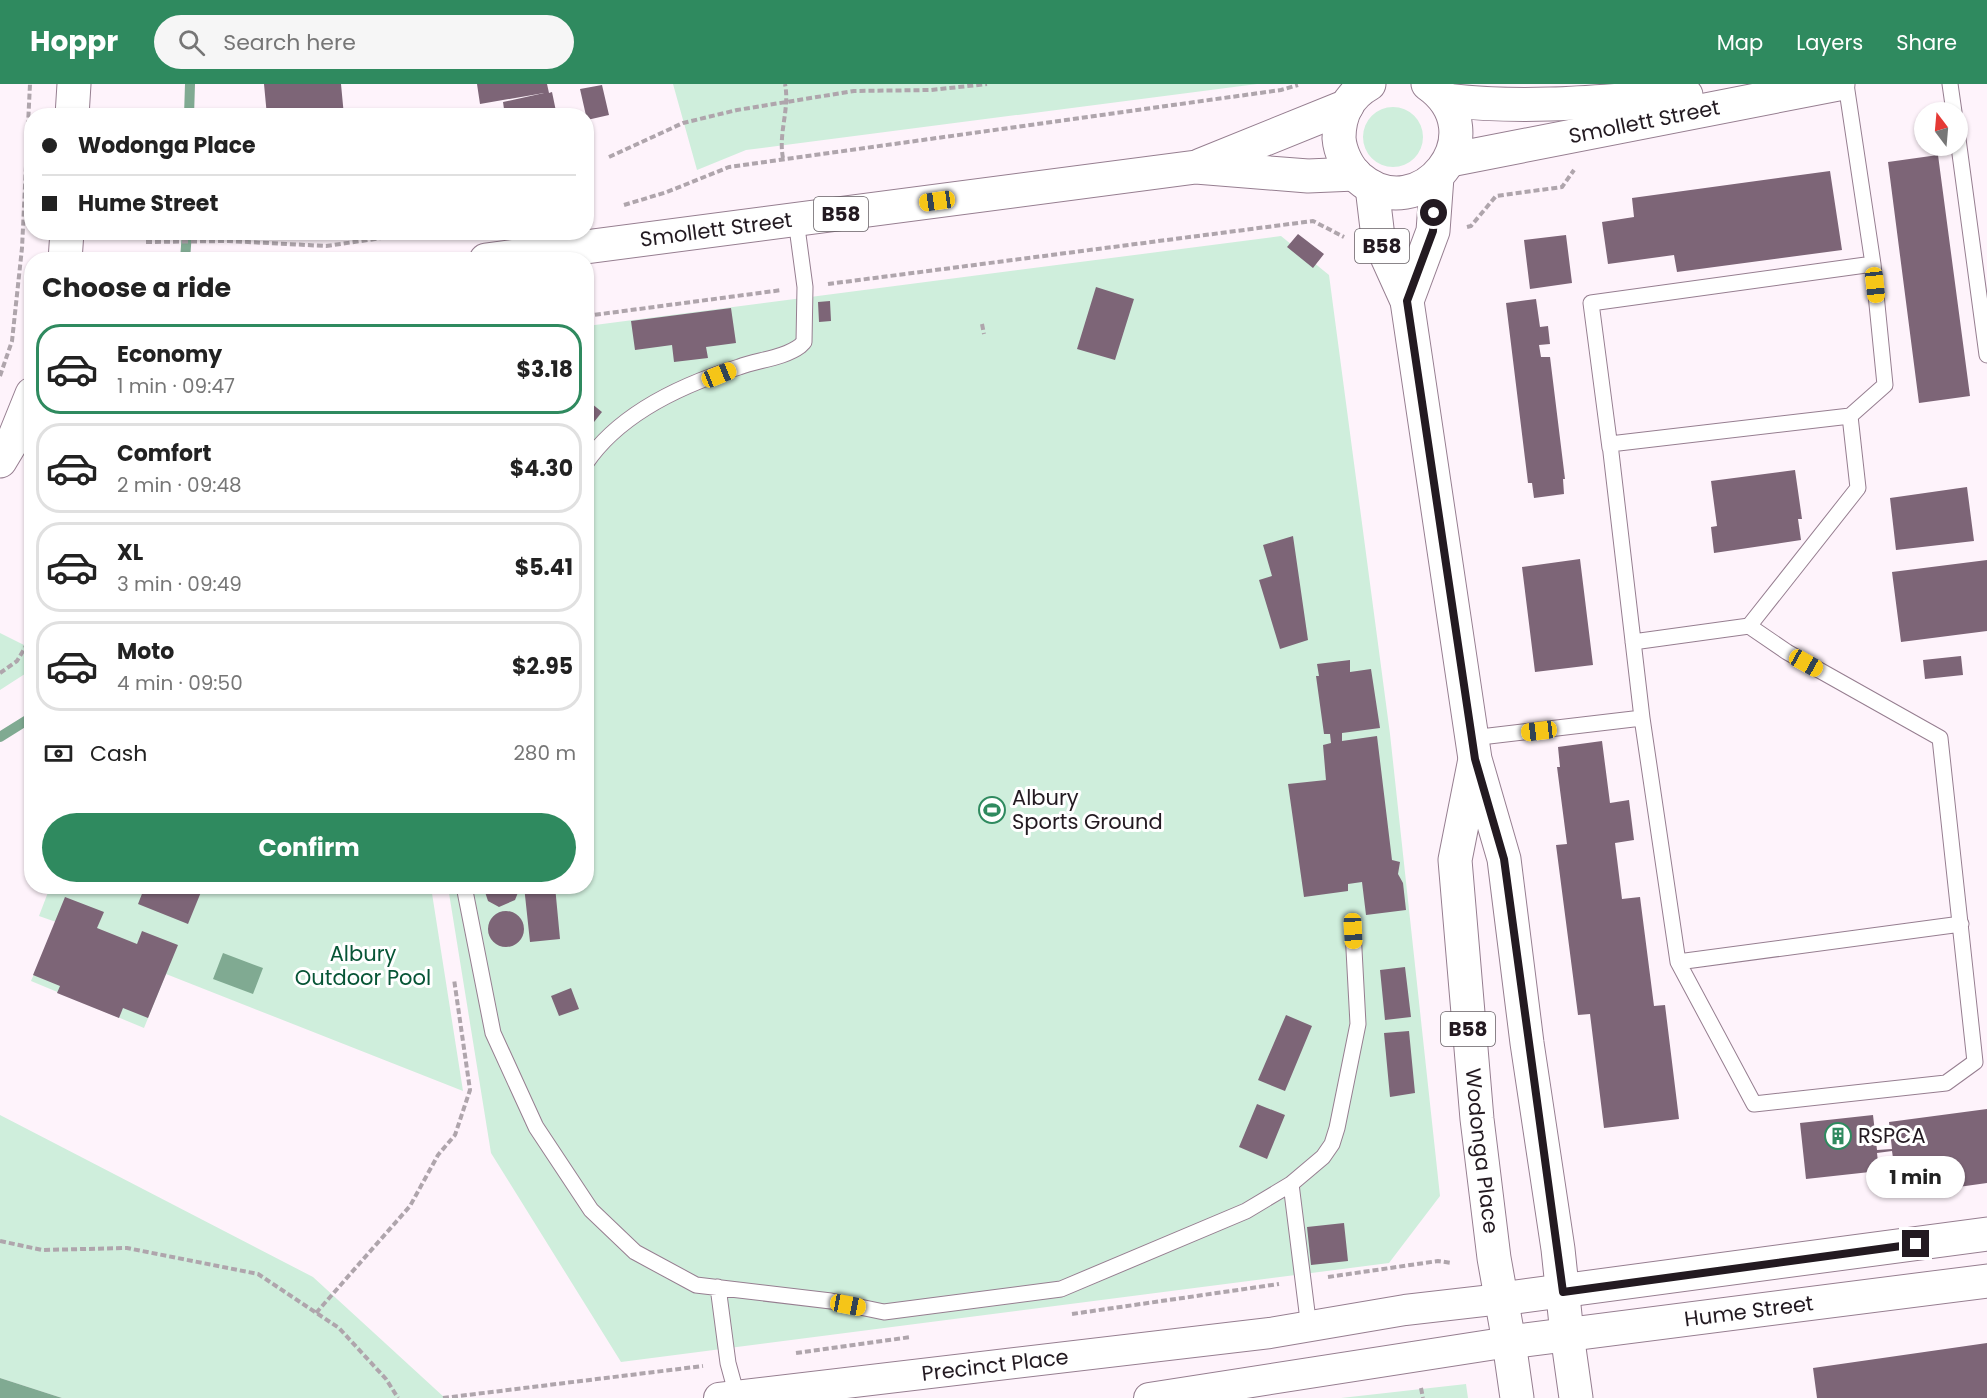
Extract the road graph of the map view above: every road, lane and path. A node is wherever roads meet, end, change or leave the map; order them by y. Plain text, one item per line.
1 (30, 84) edge
2 (74, 84) edge
3 (785, 84) edge
4 (987, 84) edge
5 (1298, 84) edge
6 (1825, 84) edge
7 (1838, 84) edge
8 (1846, 84) edge
9 (1950, 84) edge
10 (1360, 90) edge
11 (1437, 92) edge
12 (788, 101) junction
13 (1953, 102) edge
14 (29, 108) edge
15 (72, 108) edge
16 (1960, 156) edge
17 (609, 157) dead end
18 (783, 158) junction
19 (1196, 167) junction
20 (1444, 169) junction
21 (24, 181) edge
22 (1363, 181) junction
23 (1562, 187) dead end
24 (620, 207) dead end
25 (796, 220) junction
26 (1471, 226) dead end
27 (368, 240) edge
28 (1351, 240) dead end
29 (146, 242) dead end
30 (548, 252) edge
31 (1873, 264) junction
32 (805, 287) junction
33 (1407, 301) junction
34 (594, 315) edge
35 (982, 324) dead end
36 (1986, 333) edge
37 (984, 334) dead end
38 (1987, 355) edge
39 (0, 376) edge
40 (24, 414) edge
41 (1850, 416) junction
42 (1611, 448) junction
43 (594, 452) edge
44 (0, 461) edge
45 (1749, 626) junction
46 (1633, 642) junction
47 (24, 649) edge
48 (0, 673) edge
49 (1642, 718) junction
50 (1473, 749) junction
51 (466, 894) edge
52 (1961, 924) junction
53 (1353, 931) dead end
54 (1678, 962) junction
55 (453, 976) dead end
56 (1291, 1184) junction
57 (1987, 1234) edge
58 (0, 1241) edge
59 (1987, 1281) edge
60 (718, 1287) junction
61 (1563, 1292) junction
62 (1501, 1299) junction
63 (316, 1312) junction
64 (1346, 1320) junction
65 (1309, 1328) junction
66 (1270, 1333) junction
67 (1567, 1334) junction
68 (1509, 1342) junction
69 (1353, 1365) junction
70 (1276, 1380) junction
71 (728, 1397) edge
72 (398, 1398) edge
73 (1149, 1398) edge
74 (1517, 1398) edge
75 (1576, 1398) edge

1 - 14 path
2 - 15 main road
3 - 12 path
4 - 12 path
5 - 18 path
6 - 11 main road, Smollett Street
7 - 20 main road, Smollett Street
8 - 31 lane
9 - 13 lane
10 - 19 main road, Smollett Street / B58
10 - 22 main road, B58
11 - 20 main road, B58
12 - 17 path
12 - 18 path
16 - 36 lane
18 - 24 path
19 - 22 main road, Smollett Street / B58
19 - 25 main road, Smollett Street / B58
20 - 22 main road, B58
20 - 33 main road, Wodonga Place / B58
21 - 39 path
22 - 33 main road, Wodonga Place / B58
23 - 26 path
25 - 30 main road, Smollett Street / B58
25 - 32 lane
27 - 29 path
28 - 32 path
31 - 41 lane
31 - 42 lane
32 - 34 path
32 - 43 lane
33 - 50 main road, Wodonga Place / B58
35 - 37 path
36 - 38 lane
40 - 44 main road
41 - 42 lane
41 - 45 lane
42 - 46 lane
45 - 46 lane
45 - 52 lane
46 - 49 lane
47 - 48 path
49 - 50 lane
49 - 54 lane
50 - 61 main road, Wodonga Place / B58
50 - 62 main road, Wodonga Place / B58
51 - 60 lane
52 - 54 lane
52 - 54 lane
53 - 56 lane
55 - 63 path
56 - 60 lane
56 - 65 lane
57 - 61 main road, Hume Street
58 - 63 path
59 - 67 main road, Hume Street
60 - 71 lane
61 - 62 main road, Hume Street
61 - 67 main road, Wodonga Place / B58
62 - 64 street, Precinct Place
62 - 68 main road, Wodonga Place / B58
63 - 72 path
64 - 65 street, Precinct Place
64 - 69 street
65 - 66 street, Precinct Place
66 - 70 street
66 - 71 street, Precinct Place
67 - 68 main road, Hume Street
67 - 75 main road, Wodonga Place
68 - 69 street
68 - 74 main road, Wodonga Place
69 - 70 street
70 - 73 street

